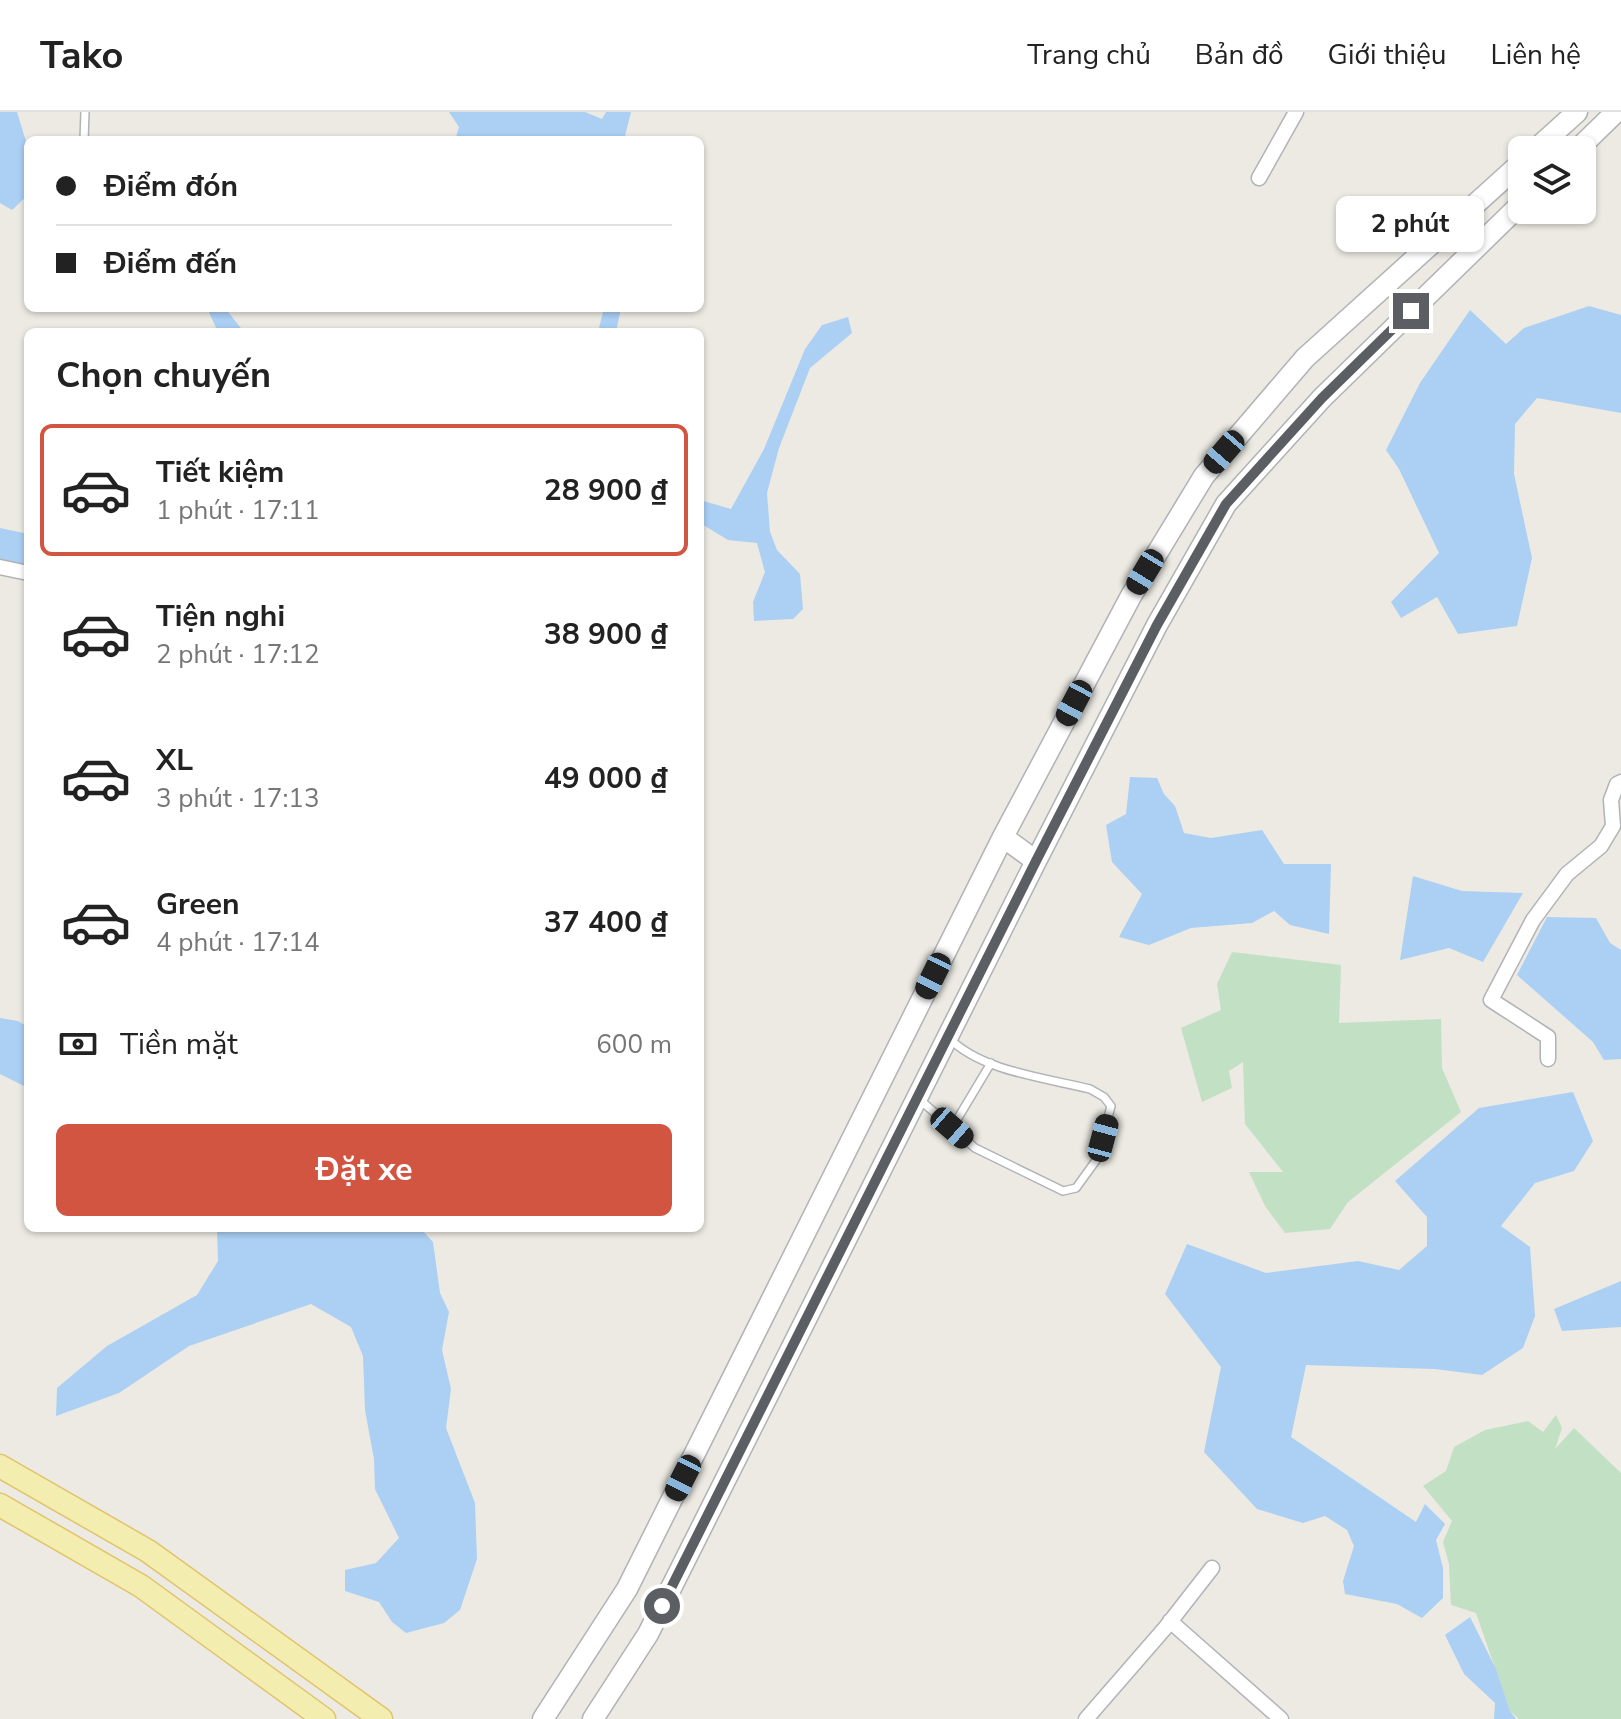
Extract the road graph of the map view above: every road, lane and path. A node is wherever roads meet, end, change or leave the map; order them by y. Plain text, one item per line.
1 (85, 112) edge
2 (1296, 112) edge
3 (1577, 112) edge
4 (1616, 112) edge
5 (84, 136) edge
6 (1550, 136) edge
7 (1591, 136) edge
8 (1508, 175) edge
9 (1259, 178) dead end
10 (1508, 217) edge
11 (0, 567) edge
12 (24, 572) edge
13 (1621, 782) edge
14 (1003, 837) junction
15 (1036, 861) junction
16 (948, 1037) junction
17 (1548, 1059) dead end
18 (991, 1063) junction
19 (917, 1098) junction
20 (952, 1128) junction
21 (0, 1466) edge
22 (0, 1505) edge
23 (1212, 1568) dead end
24 (1170, 1621) junction
25 (324, 1719) edge
26 (381, 1719) edge
27 (543, 1719) edge
28 (593, 1719) edge
29 (1086, 1719) edge
30 (1281, 1719) edge

1 - 5 lane
2 - 9 street
3 - 6 main road
4 - 7 main road
8 - 14 main road
10 - 15 main road
11 - 12 street
13 - 17 street
14 - 15 main road
14 - 27 main road
15 - 16 main road
16 - 18 lane
16 - 19 main road
18 - 20 lane
18 - 20 lane
19 - 20 lane
19 - 28 main road
21 - 26 main road
22 - 25 main road
23 - 24 street
24 - 29 street
24 - 30 street

